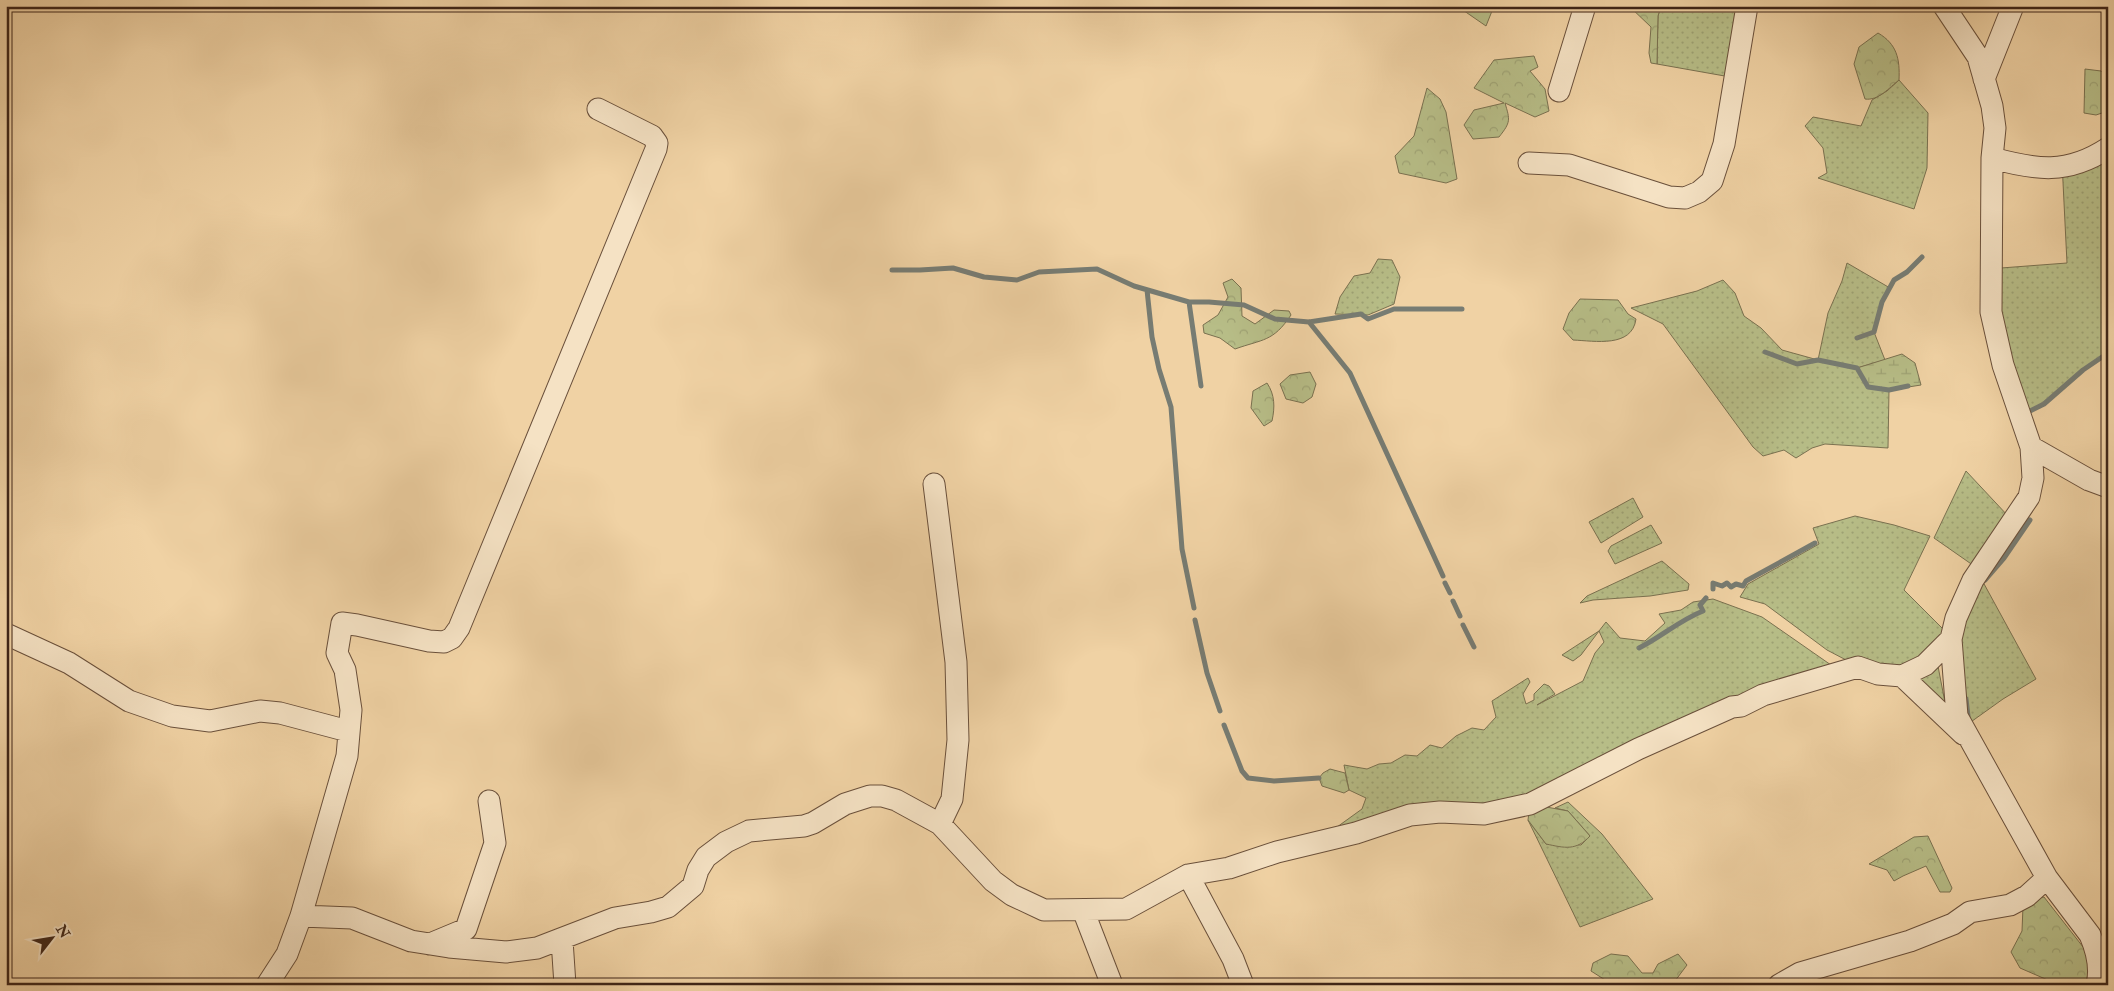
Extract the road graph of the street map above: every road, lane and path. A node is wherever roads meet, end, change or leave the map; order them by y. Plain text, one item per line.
1 (1584, 6) edge
2 (1747, 6) edge
3 (1944, 6) edge
4 (2013, 6) edge
5 (1984, 79) junction
6 (1559, 91) dead end
7 (598, 108) dead end
8 (2108, 148) edge
9 (1992, 158) junction
10 (1529, 163) dead end
11 (2031, 447) junction
12 (934, 484) dead end
13 (2108, 487) edge
14 (6, 634) edge
15 (1951, 639) junction
16 (1902, 676) junction
17 (348, 731) junction
18 (1967, 738) dead end
19 (489, 801) dead end
20 (940, 824) junction
21 (1188, 875) junction
22 (2047, 878) junction
23 (1083, 910) junction
24 (300, 916) junction
25 (562, 940) junction
26 (2101, 942) edge
27 (430, 944) junction
28 (267, 985) edge
29 (565, 985) edge
30 (1112, 985) edge
31 (1243, 985) edge
32 (1768, 985) edge
33 (1778, 985) edge
34 (2097, 985) edge

1 - 6 street
2 - 10 street
3 - 5 street
4 - 5 street
5 - 9 street
7 - 17 street
8 - 9 street
9 - 11 street
11 - 13 street
11 - 15 street
12 - 20 street
14 - 17 street
15 - 16 street
15 - 22 street
16 - 18 street
16 - 21 street
17 - 24 street
19 - 27 street
20 - 23 street
20 - 25 street
21 - 23 street
21 - 31 street
22 - 26 street
22 - 33 street
23 - 30 street
24 - 27 street
24 - 28 street
25 - 27 street
25 - 29 street
26 - 34 street
32 - 33 street

